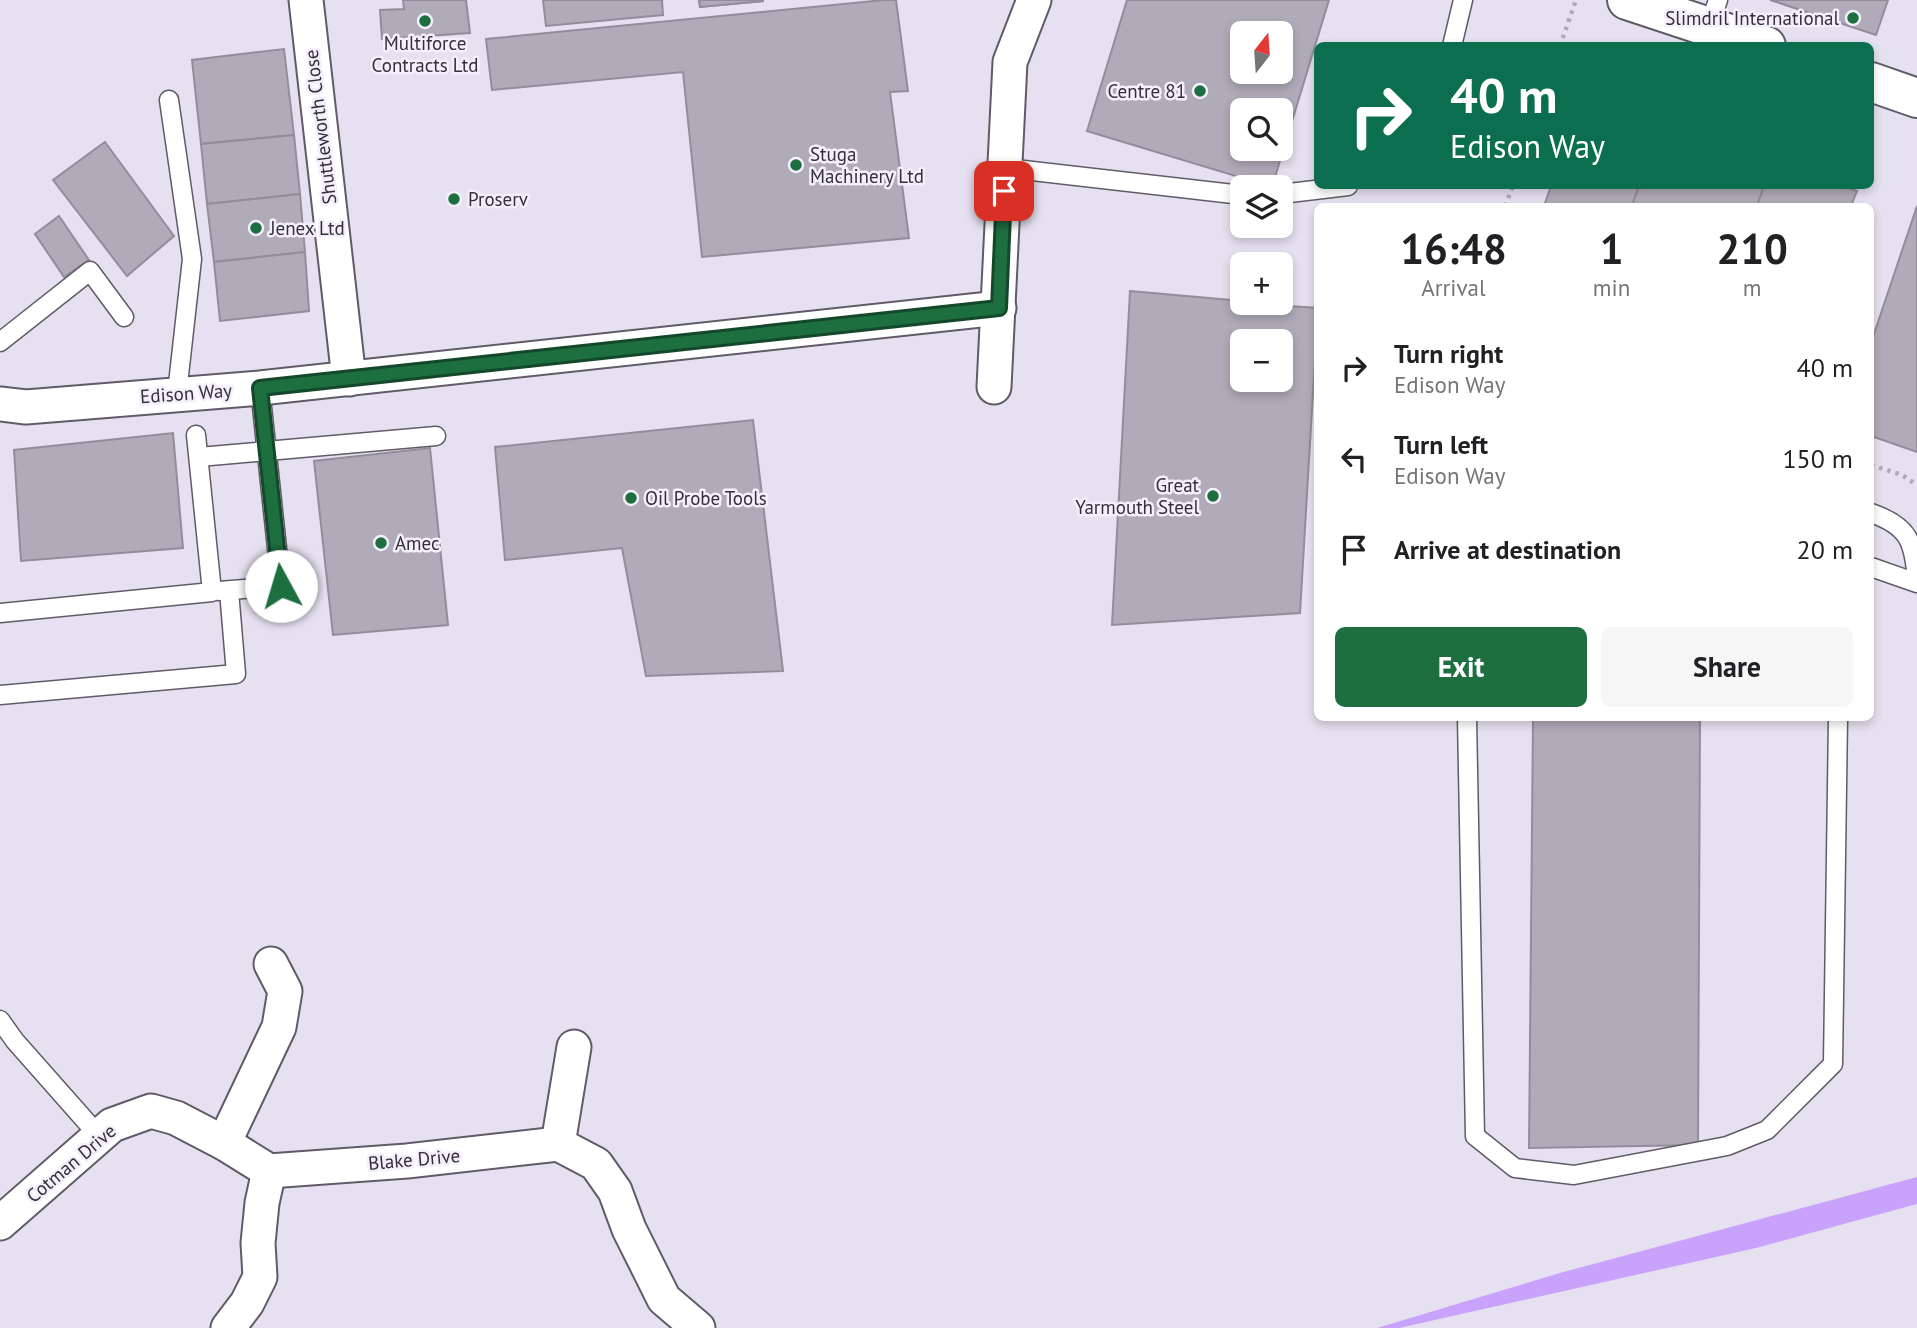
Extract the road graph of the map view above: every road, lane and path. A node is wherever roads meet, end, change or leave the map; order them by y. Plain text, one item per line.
1 (306, 0) edge
2 (1034, 0) edge
3 (1463, 0) edge
4 (1576, 0) edge
5 (1627, 0) edge
6 (1714, 13) edge
7 (1453, 42) edge
8 (1561, 42) edge
9 (1760, 42) edge
10 (1874, 83) edge
11 (1917, 98) edge
12 (169, 100) dead end
13 (1006, 168) junction
14 (1323, 189) edge
15 (1293, 193) edge
16 (1230, 194) edge
17 (999, 308) junction
18 (124, 317) dead end
19 (0, 342) edge
20 (349, 379) junction
21 (994, 387) dead end
22 (260, 388) junction
23 (177, 393) junction
24 (0, 404) edge
25 (197, 435) dead end
26 (436, 436) dead end
27 (268, 451) junction
28 (199, 457) junction
29 (1874, 466) edge
30 (1917, 485) edge
31 (1874, 514) edge
32 (1875, 572) edge
33 (1917, 582) edge
34 (221, 591) junction
35 (0, 613) edge
36 (0, 695) edge
37 (1467, 721) edge
38 (1838, 721) edge
39 (271, 964) dead end
40 (0, 1020) edge
41 (574, 1047) dead end
42 (99, 1136) junction
43 (223, 1143) junction
44 (558, 1144) junction
45 (269, 1171) junction
46 (0, 1223) edge
47 (228, 1328) edge
48 (698, 1328) edge

1 - 20 street, Shuttleworth Close
2 - 13 street
3 - 7 lane
4 - 8 path
5 - 6 street
6 - 9 street
10 - 11 street
12 - 23 lane
13 - 16 lane
13 - 17 street
14 - 15 lane
17 - 20 street, Edison Way
17 - 21 street
18 - 19 lane
20 - 22 street, Edison Way
22 - 23 street, Edison Way
22 - 27 lane
23 - 24 street, Edison Way
25 - 28 lane
26 - 27 lane
27 - 28 lane
27 - 34 lane
28 - 34 lane
29 - 30 path
31 - 33 lane
32 - 33 lane
34 - 35 lane
34 - 36 lane
37 - 38 lane
39 - 43 street
40 - 42 lane
41 - 44 street
42 - 43 street, Cotman Drive
42 - 46 street, Cotman Drive
43 - 45 street, Cotman Drive
44 - 45 street, Blake Drive
44 - 48 street
45 - 47 street

